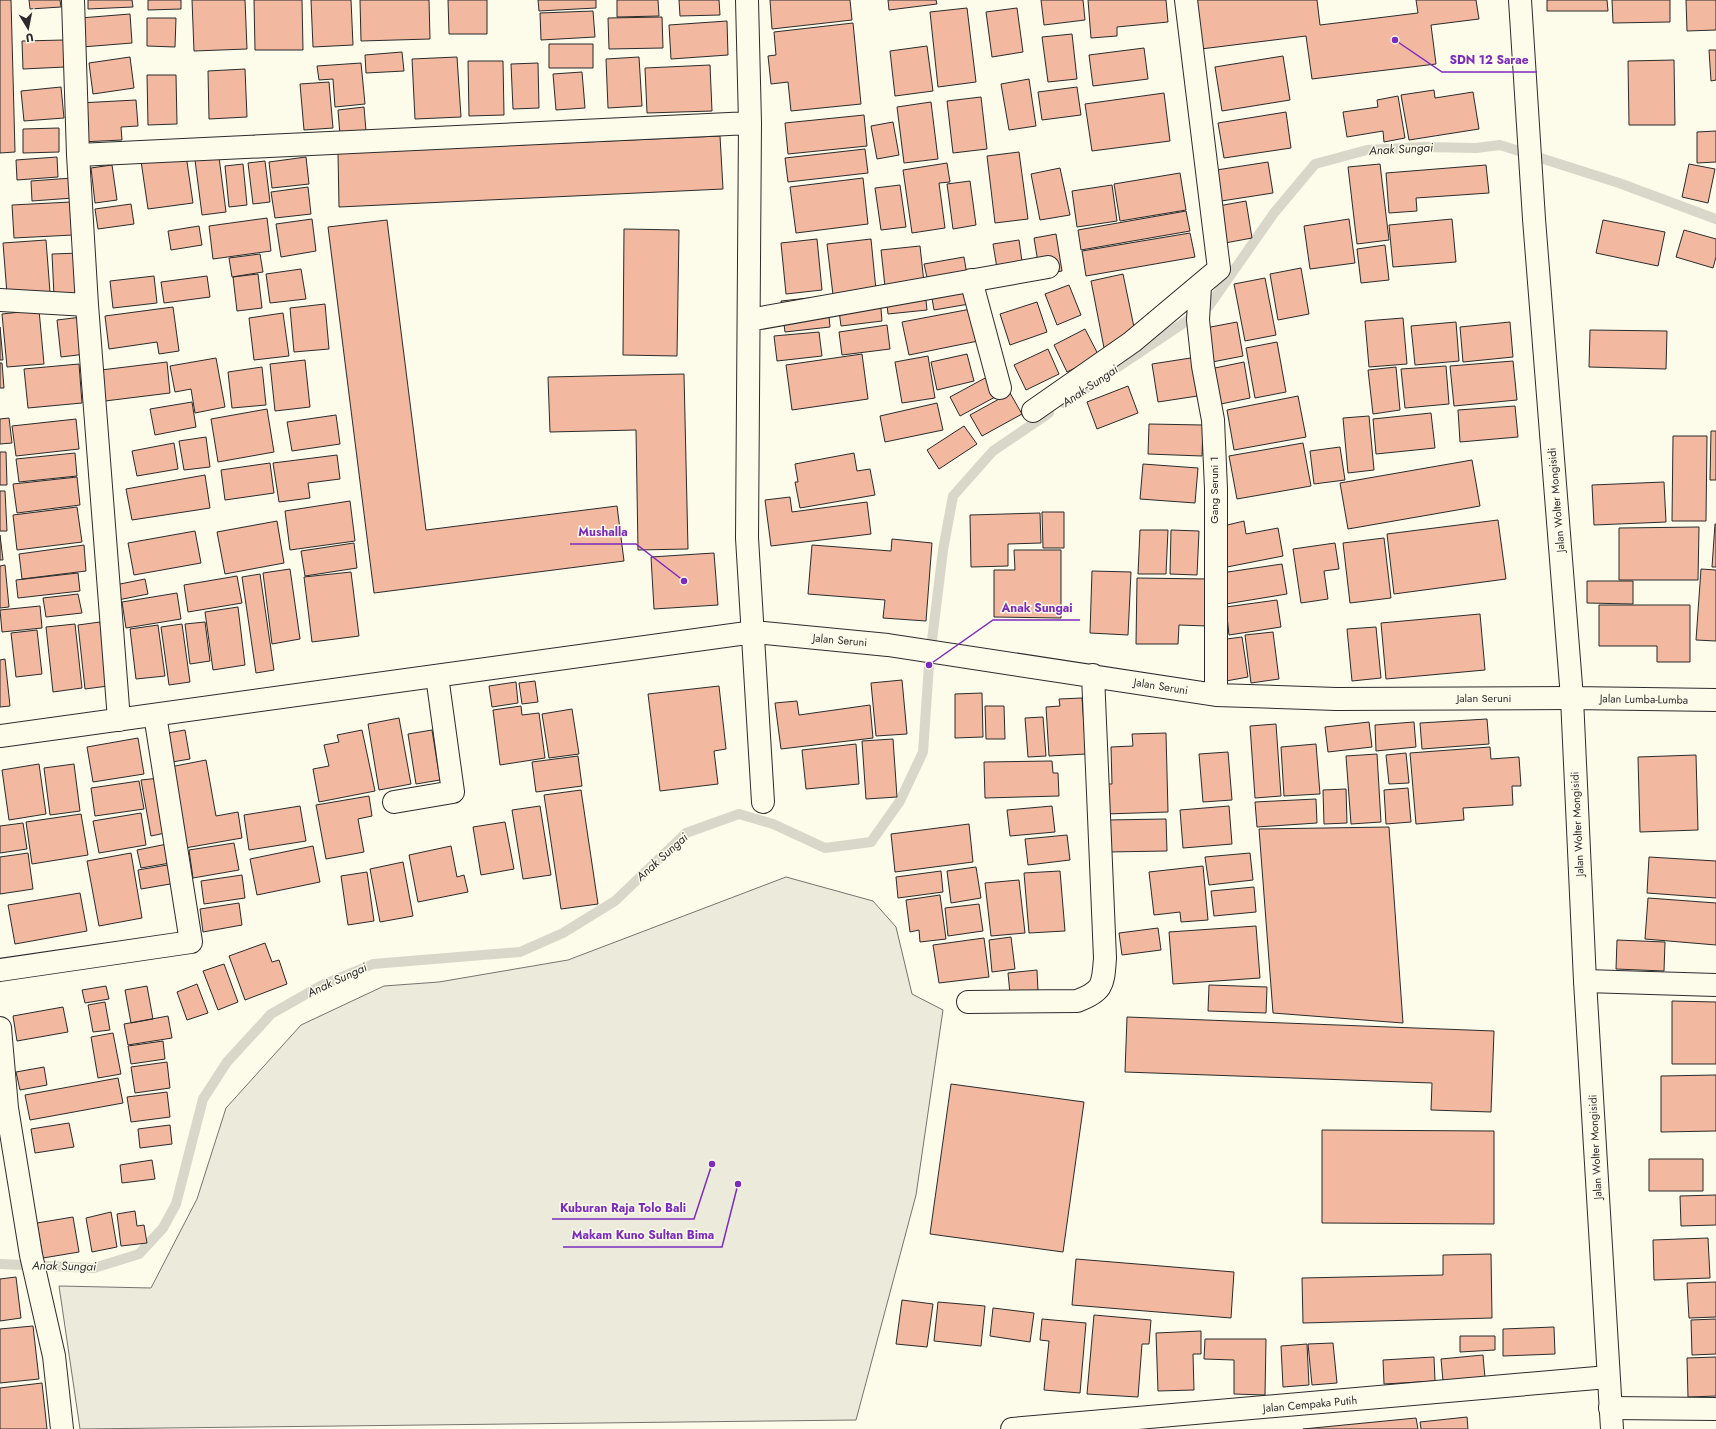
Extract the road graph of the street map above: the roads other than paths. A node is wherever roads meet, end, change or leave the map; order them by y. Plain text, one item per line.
1 (73, 0) edge
2 (747, 0) edge
3 (1186, 0) edge
4 (1520, 0) edge
5 (750, 123) junction
6 (78, 155) junction
7 (1048, 267) dead end
8 (971, 280) junction
9 (1200, 286) junction
10 (0, 300) edge
11 (87, 305) junction
12 (749, 320) junction
13 (1000, 388) dead end
14 (1033, 411) dead end
15 (754, 632) junction
16 (437, 676) junction
17 (1093, 676) junction
18 (1216, 695) junction
19 (1572, 698) junction
20 (1716, 700) edge
21 (155, 715) junction
22 (119, 720) junction
23 (0, 736) edge
24 (394, 802) dead end
25 (763, 802) dead end
26 (0, 970) edge
27 (1585, 981) junction
28 (1716, 985) edge
29 (968, 1002) dead end
30 (0, 1028) edge
31 (1608, 1378) junction
32 (1610, 1408) junction
33 (1716, 1409) edge
34 (62, 1429) edge
35 (1012, 1429) edge
36 (1612, 1429) edge

1 - 6 street
2 - 5 street
3 - 9 street
4 - 19 street, Jalan Wolter Mongisidi
5 - 6 street
5 - 12 street
6 - 11 street
7 - 8 street
8 - 12 street
8 - 13 street
9 - 14 street
9 - 18 street, Gang Seruni 1
10 - 11 street
11 - 22 street
12 - 15 street
15 - 16 street, Jalan Seruni
15 - 17 street, Jalan Seruni
15 - 25 street
16 - 21 street, Jalan Seruni
16 - 24 street
17 - 18 street, Jalan Seruni
17 - 29 street
18 - 19 street, Jalan Seruni
19 - 20 street, Jalan Lumba-Lumba
19 - 27 street, Jalan Wolter Mongisidi
21 - 22 street, Jalan Seruni
21 - 26 street
22 - 23 street, Jalan Seruni
27 - 28 street
27 - 31 street, Jalan Wolter Mongisidi
30 - 34 street
31 - 32 street, Jalan Wolter Mongisidi
31 - 35 street, Jalan Cempaka Putih
32 - 33 street
32 - 36 street, Jalan Wolter Mongisidi

